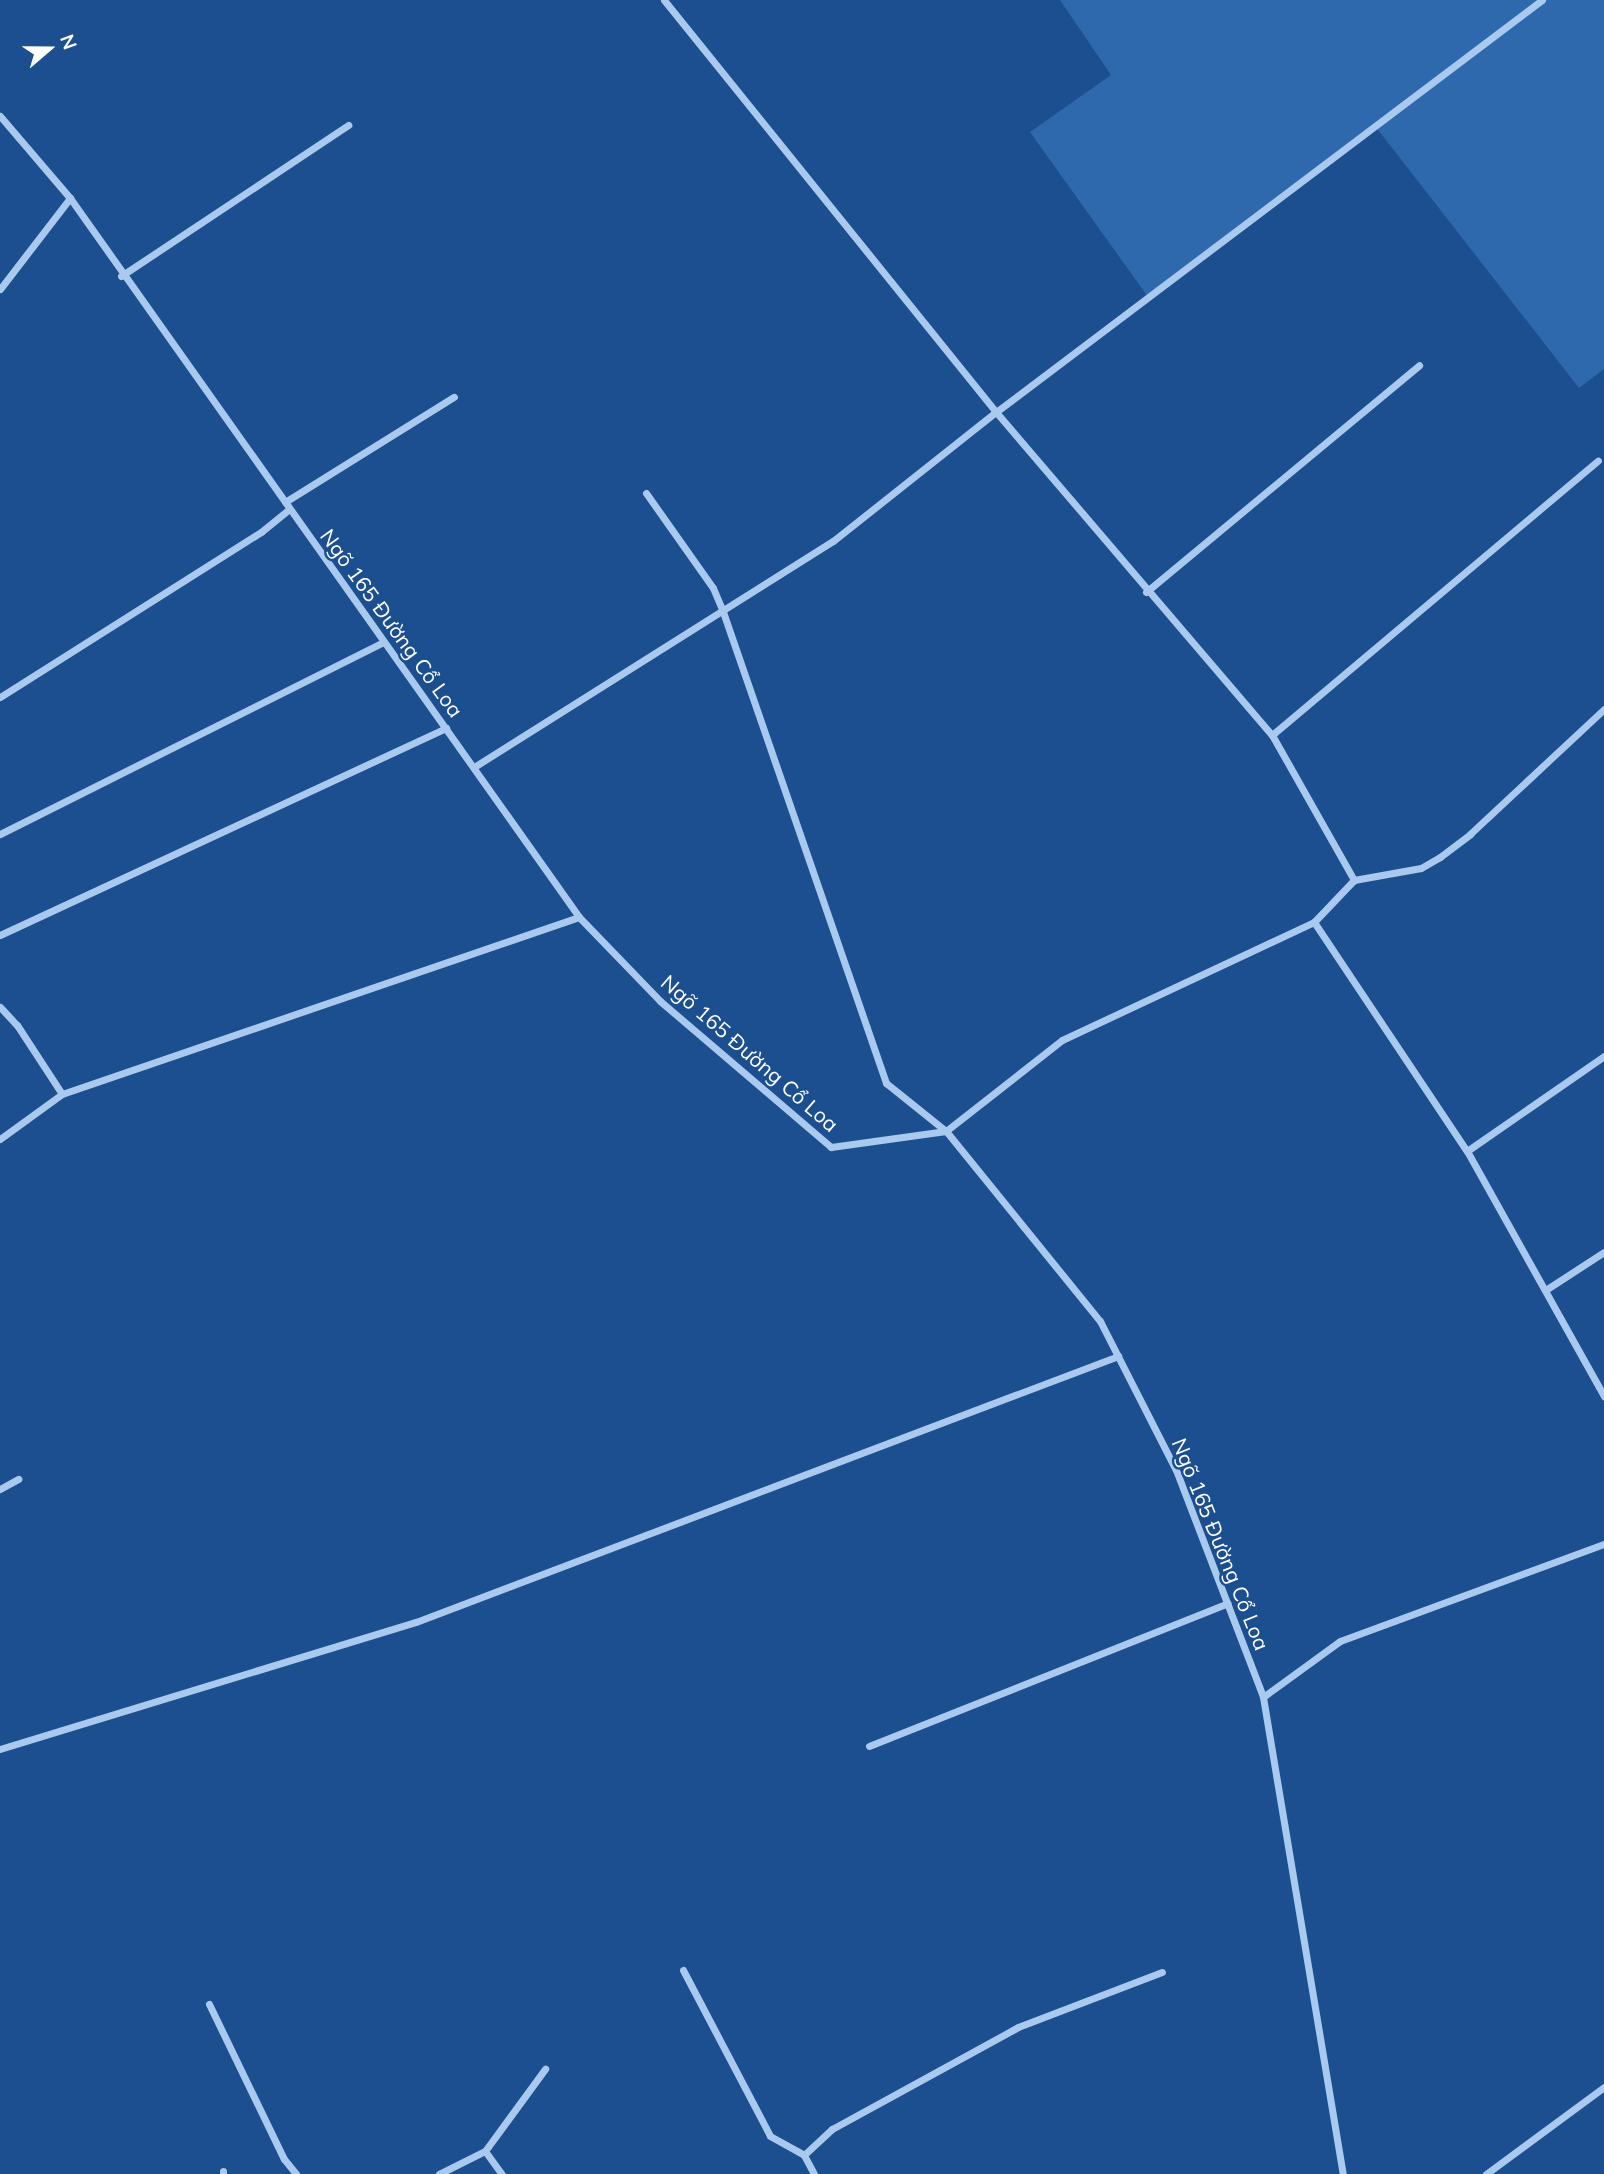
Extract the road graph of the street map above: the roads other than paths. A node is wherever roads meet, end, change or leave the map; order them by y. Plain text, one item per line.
1 (664, 0) edge
2 (1542, 0) edge
3 (0, 117) edge
4 (348, 125) dead end
5 (69, 198) junction
6 (121, 276) junction
7 (0, 289) edge
8 (1419, 365) dead end
9 (454, 397) dead end
10 (996, 412) junction
11 (1598, 460) dead end
12 (646, 493) dead end
13 (287, 506) junction
14 (1146, 592) junction
15 (722, 609) junction
16 (383, 642) junction
17 (0, 697) edge
18 (1604, 709) edge
19 (446, 729) junction
20 (1272, 735) junction
21 (474, 767) junction
22 (0, 834) edge
23 (1354, 880) junction
24 (579, 917) junction
25 (1314, 922) junction
26 (0, 935) edge
27 (0, 1007) edge
28 (1604, 1056) edge
29 (62, 1094) junction
30 (946, 1132) junction
31 (0, 1139) edge
32 (1466, 1151) junction
33 (1604, 1252) edge
34 (1548, 1289) junction
35 (1118, 1356) junction
36 (1604, 1396) edge
37 (18, 1479) dead end
38 (0, 1489) edge
39 (1604, 1544) edge
40 (1228, 1603) junction
41 (1263, 1697) junction
42 (869, 1746) dead end
43 (0, 1749) edge
44 (683, 1970) dead end
45 (1162, 1972) dead end
46 (209, 2004) dead end
47 (545, 2069) dead end
48 (1604, 2087) edge
49 (485, 2151) junction
50 (804, 2155) junction
51 (296, 2174) edge
52 (439, 2174) edge
53 (502, 2174) edge
54 (814, 2174) edge
55 (1343, 2174) edge
56 (1486, 2174) edge

1 - 10 street
2 - 10 street
3 - 5 street, Ngõ 165 Đường Cổ Loa
4 - 6 street
5 - 6 street, Ngõ 165 Đường Cổ Loa
5 - 7 street
6 - 13 street, Ngõ 165 Đường Cổ Loa
8 - 14 street
9 - 13 street
10 - 14 street
10 - 15 street
11 - 20 street
12 - 15 street
13 - 16 street, Ngõ 165 Đường Cổ Loa
13 - 17 street
14 - 20 street
15 - 21 street
15 - 30 street
16 - 19 street, Ngõ 165 Đường Cổ Loa
16 - 22 street
18 - 23 street
19 - 21 street, Ngõ 165 Đường Cổ Loa
19 - 26 street
20 - 23 street
21 - 24 street, Ngõ 165 Đường Cổ Loa
23 - 25 street
24 - 29 street
24 - 30 street, Ngõ 165 Đường Cổ Loa
25 - 30 street
25 - 32 street
27 - 29 street
28 - 32 street
29 - 31 street
30 - 35 street, Ngõ 165 Đường Cổ Loa
32 - 34 street
33 - 34 street
34 - 36 street
35 - 40 street, Ngõ 165 Đường Cổ Loa
35 - 43 street
37 - 38 street
39 - 41 street
40 - 41 street, Ngõ 165 Đường Cổ Loa
40 - 42 street
41 - 55 street, Ngõ 165 Đường Cổ Loa
44 - 50 street
45 - 50 street
46 - 51 street
47 - 49 street
48 - 56 street
49 - 52 street
49 - 53 street
50 - 54 street

